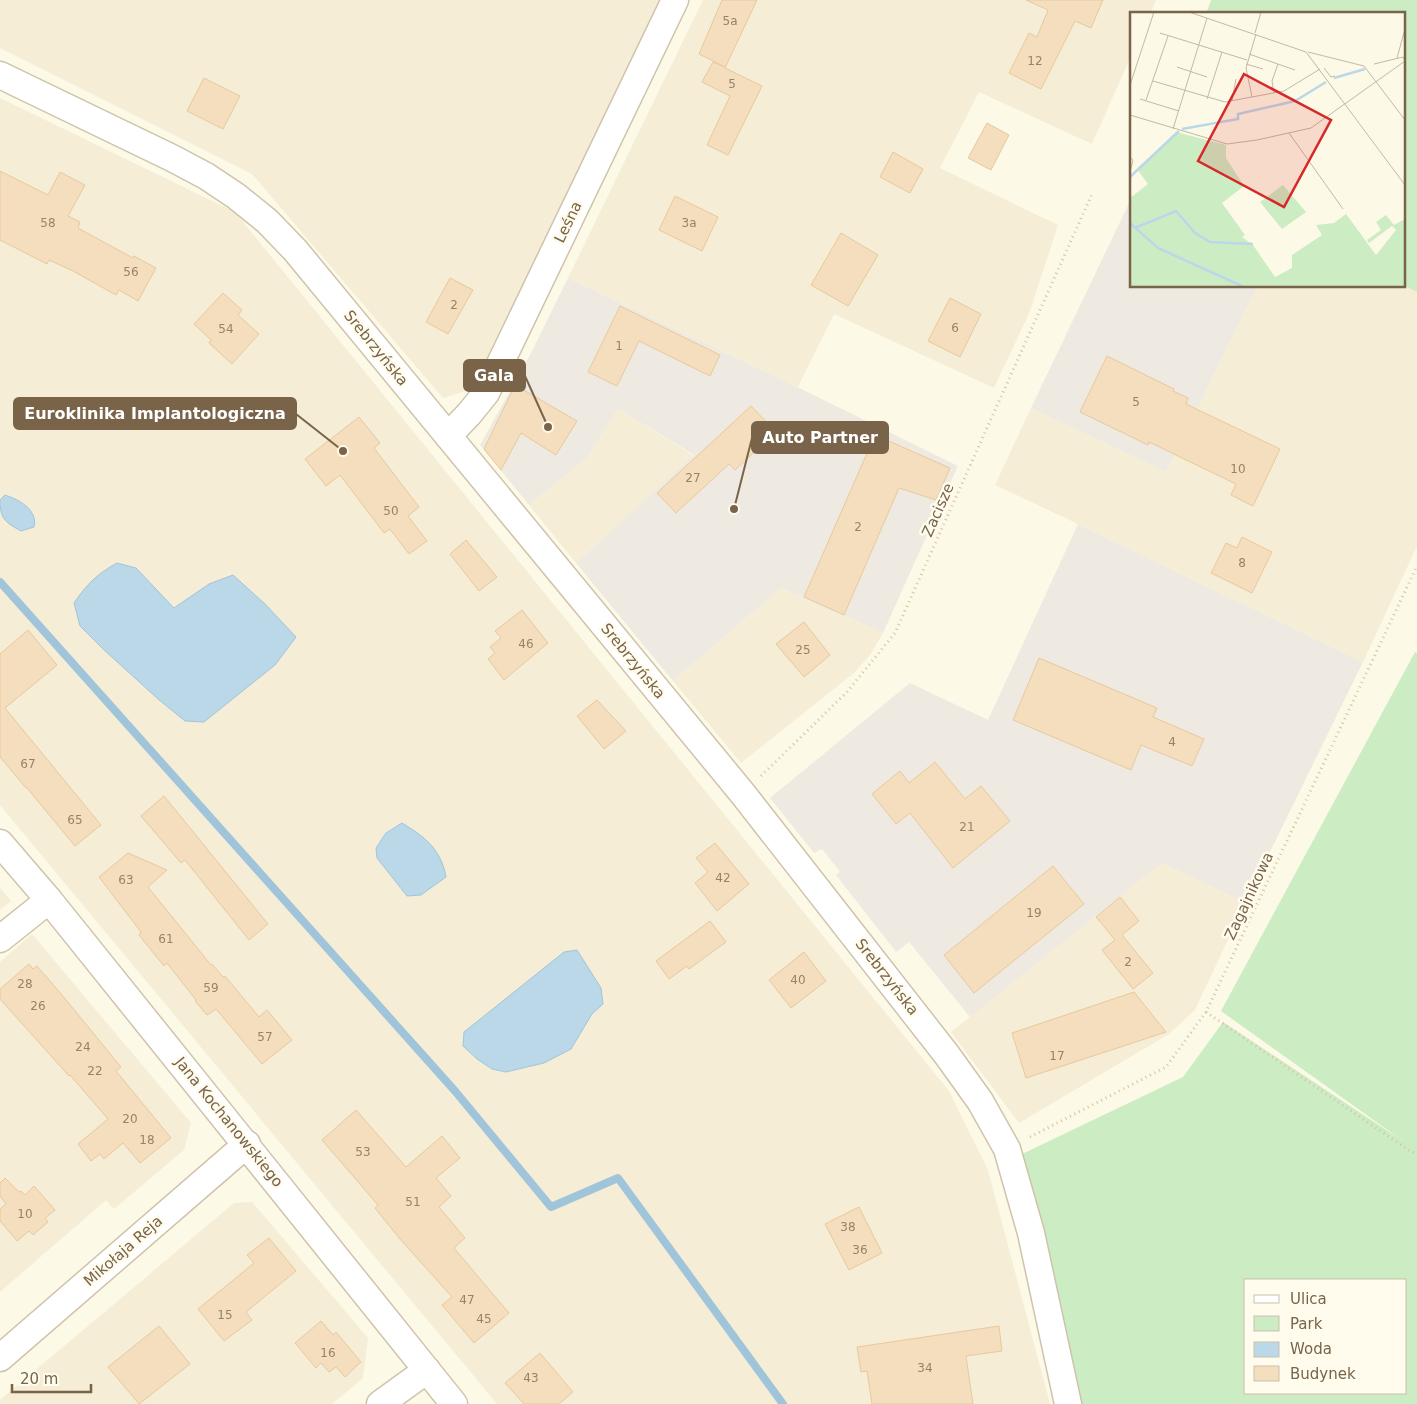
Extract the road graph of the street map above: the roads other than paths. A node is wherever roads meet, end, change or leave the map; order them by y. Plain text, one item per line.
1 (675, 0) edge
2 (0, 75) edge
3 (448, 436) junction
4 (0, 843) edge
5 (48, 900) junction
6 (0, 939) edge
7 (247, 1144) junction
8 (0, 1358) edge
9 (427, 1370) junction
10 (380, 1404) edge
11 (454, 1404) edge
12 (1068, 1404) edge

1 - 3 street, Leśna
2 - 3 street, Srebrzyńska
3 - 12 street, Srebrzyńska
4 - 5 street, Jana Kochanowskiego
5 - 6 street
5 - 7 street, Jana Kochanowskiego
7 - 8 street, Mikołaja Reja
7 - 9 street, Jana Kochanowskiego
9 - 10 street
9 - 11 street, Jana Kochanowskiego

